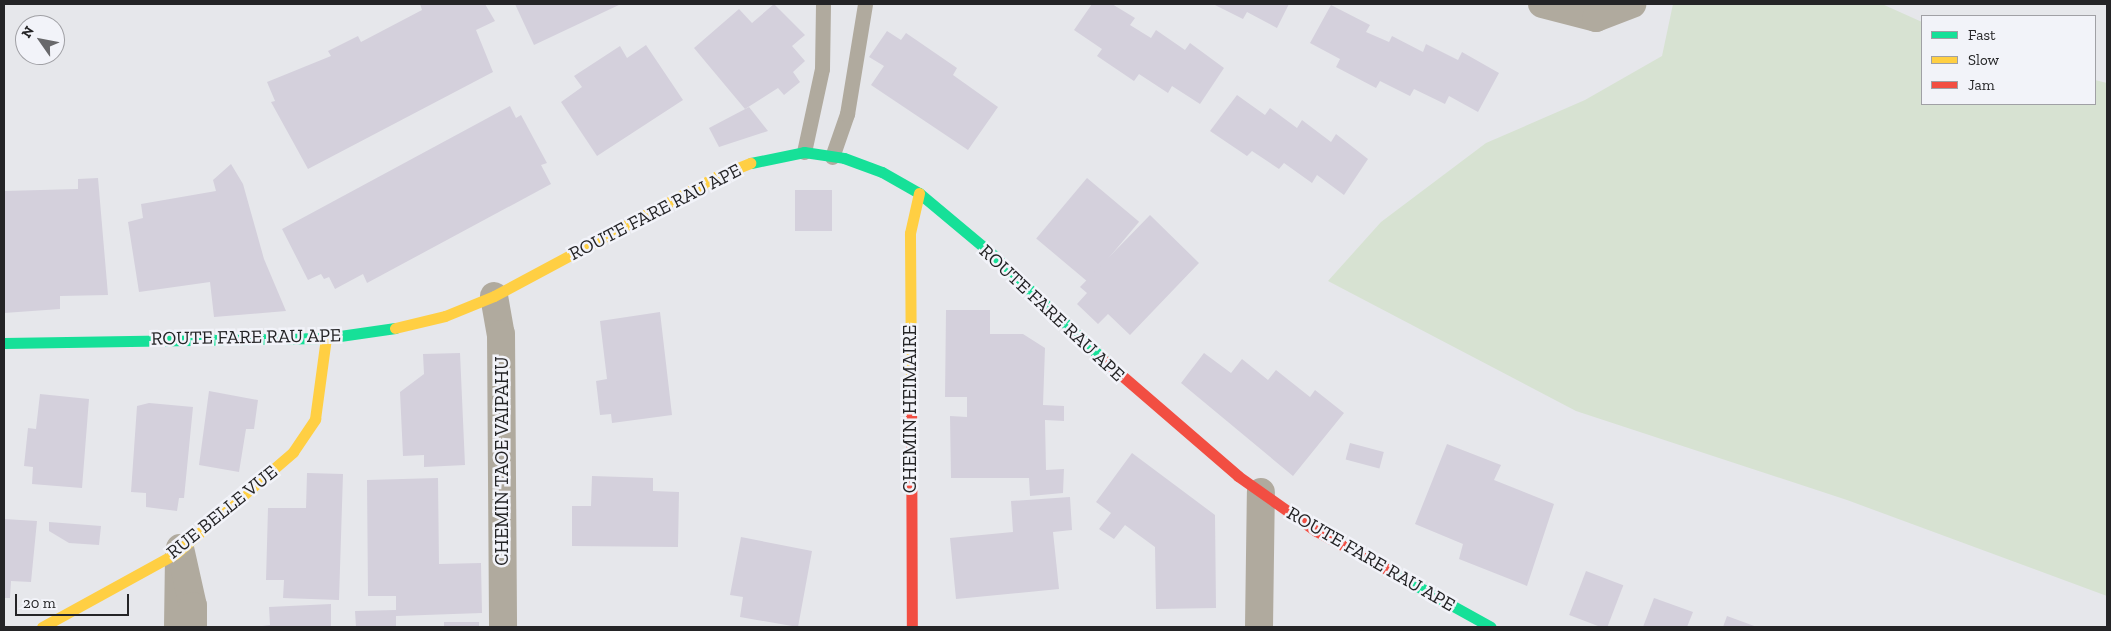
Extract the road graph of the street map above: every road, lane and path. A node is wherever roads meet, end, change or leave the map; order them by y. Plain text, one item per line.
1 (823, 4) edge
2 (865, 4) edge
3 (1542, 4) edge
4 (1632, 4) edge
5 (804, 152) junction
6 (832, 157) junction
7 (919, 193) junction
8 (494, 296) junction
9 (326, 338) junction
10 (4, 342) edge
11 (1261, 492) junction
12 (176, 552) junction
13 (42, 627) edge
14 (171, 627) edge
15 (193, 627) edge
16 (503, 627) edge
17 (912, 627) edge
18 (1260, 627) edge
19 (1491, 627) edge

1 - 5 lane
2 - 6 lane
3 - 4 street
5 - 6 main road, ROUTE FARE RAU APE
5 - 8 main road, ROUTE FARE RAU APE
6 - 7 main road, ROUTE FARE RAU APE
7 - 11 main road, ROUTE FARE RAU APE
7 - 17 main road, CHEMIN HEIMAIRE
8 - 9 main road, ROUTE FARE RAU APE
8 - 16 street, CHEMIN TAOE VAIPAHU
9 - 10 main road, ROUTE FARE RAU APE
9 - 12 main road, RUE BELLE VUE
11 - 18 street
11 - 19 main road, ROUTE FARE RAU APE
12 - 13 main road, RUE BELLE VUE
12 - 14 lane
12 - 15 street

